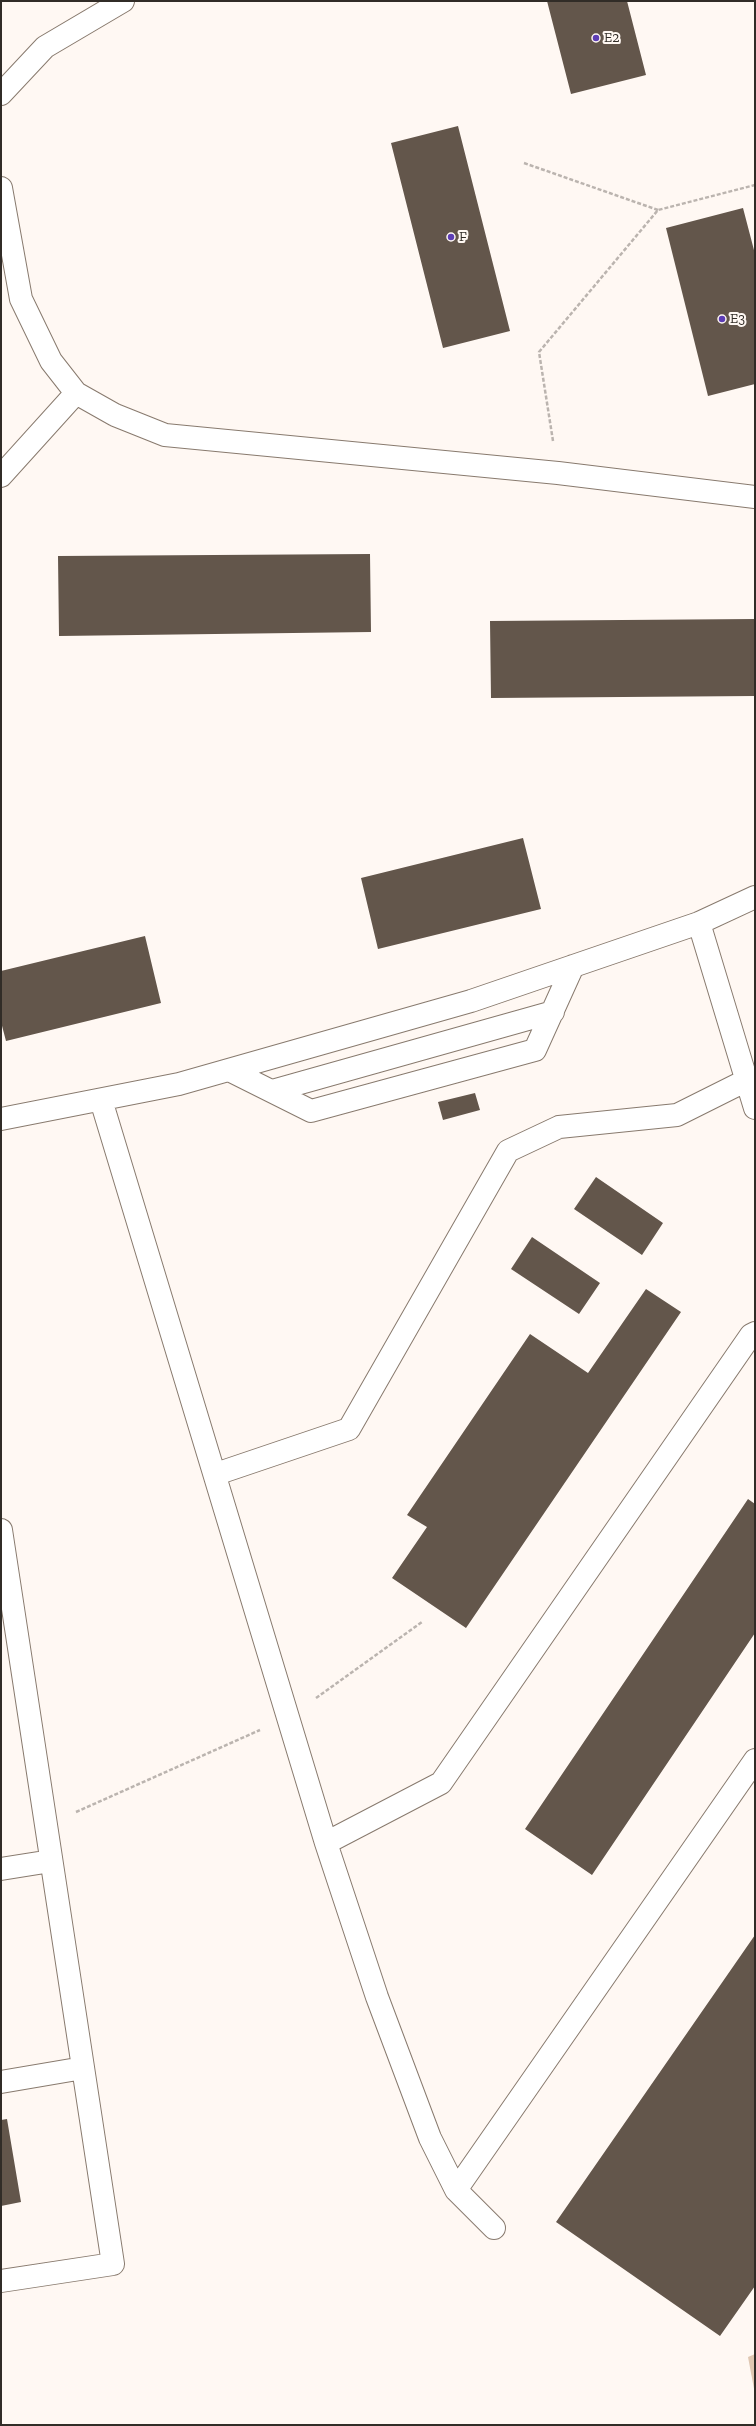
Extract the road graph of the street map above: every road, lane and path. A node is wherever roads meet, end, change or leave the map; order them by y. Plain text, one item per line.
1 (123, 1) edge
2 (1, 94) edge
3 (524, 163) dead end
4 (755, 185) edge
5 (1, 188) edge
6 (658, 210) junction
7 (76, 393) junction
8 (558, 473) junction
9 (1, 476) edge
10 (755, 497) edge
11 (755, 897) edge
12 (699, 923) junction
13 (573, 966) junction
14 (553, 1012) junction
15 (230, 1070) junction
16 (747, 1080) junction
17 (272, 1091) junction
18 (101, 1100) junction
19 (755, 1108) edge
20 (1, 1119) edge
21 (755, 1333) edge
22 (216, 1474) junction
23 (1, 1530) edge
24 (422, 1622) dead end
25 (9, 1644) edge
26 (289, 1717) junction
27 (755, 1760) edge
28 (44, 1819) junction
29 (326, 1844) junction
30 (51, 1861) junction
31 (1, 1869) edge
32 (83, 2068) junction
33 (1, 2082) edge
34 (456, 2190) junction
35 (494, 2228) dead end
36 (1, 2281) edge

1 - 2 lane
3 - 6 path
4 - 6 path
5 - 7 lane
6 - 8 path
7 - 8 lane
7 - 9 lane
8 - 10 lane
11 - 12 lane
12 - 13 lane
12 - 16 lane
13 - 14 lane
13 - 15 lane
14 - 17 lane
14 - 17 lane
15 - 17 lane
15 - 18 lane
16 - 19 lane
16 - 22 lane
18 - 20 lane
18 - 22 lane
21 - 29 lane
22 - 26 lane
23 - 25 lane
24 - 26 path
25 - 28 lane
26 - 28 path
26 - 29 lane
27 - 34 lane
28 - 30 lane
29 - 34 lane
30 - 31 lane
30 - 32 lane
32 - 33 lane
32 - 36 lane
34 - 35 lane

